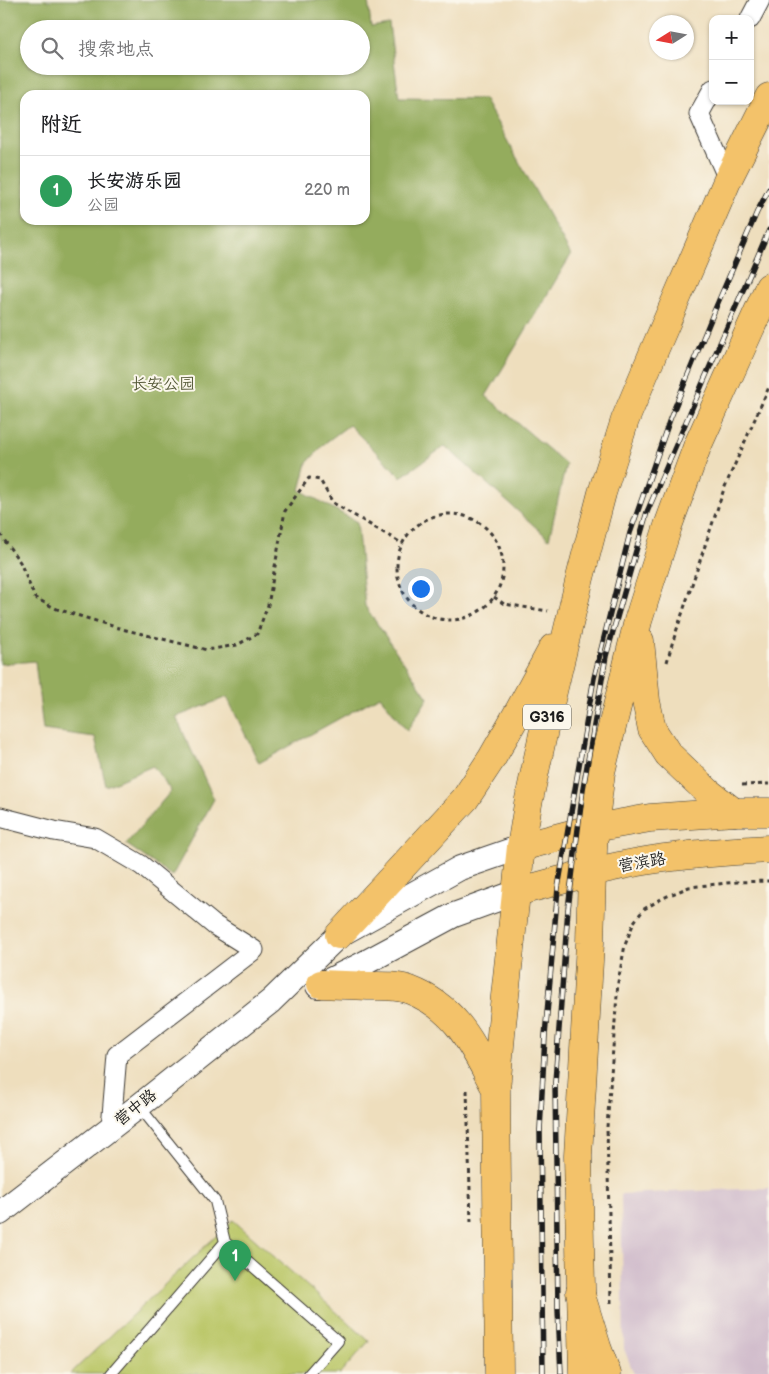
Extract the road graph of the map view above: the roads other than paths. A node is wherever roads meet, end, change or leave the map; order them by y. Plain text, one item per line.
1 (760, 0) edge
2 (752, 15) edge
3 (709, 96) edge
4 (769, 97) edge
5 (728, 179) junction
6 (769, 288) edge
7 (570, 616) junction
8 (638, 621) junction
9 (734, 812) junction
10 (769, 812) edge
11 (0, 817) edge
12 (594, 828) junction
13 (521, 847) junction
14 (769, 849) edge
15 (592, 872) junction
16 (517, 892) junction
17 (339, 935) junction
18 (321, 984) junction
19 (271, 1001) junction
20 (496, 1089) junction
21 (138, 1106) junction
22 (111, 1127) junction
23 (0, 1213) edge
24 (225, 1242) junction
25 (580, 1292) junction
26 (111, 1374) edge
27 (309, 1374) edge
28 (500, 1374) edge
29 (583, 1374) edge
30 (607, 1374) edge

1 - 2 street
3 - 5 street
4 - 5 main road, G316
5 - 7 main road, G316
6 - 8 main road
7 - 13 main road, G316
7 - 17 main road
8 - 9 main road
8 - 12 main road
9 - 10 main road
9 - 12 main road
11 - 22 street
12 - 13 main road
12 - 15 main road
13 - 16 main road, G316
13 - 17 street
14 - 15 main road, 营滨路
15 - 16 main road, 营滨路
15 - 25 main road
16 - 18 street
16 - 20 main road, G316
17 - 19 street
18 - 19 street
18 - 20 main road
19 - 21 street, 营中路
20 - 28 main road, G316
21 - 22 street, 营中路
21 - 24 lane
22 - 23 street, 营中路
24 - 26 lane
24 - 27 lane
25 - 29 main road
25 - 30 main road

